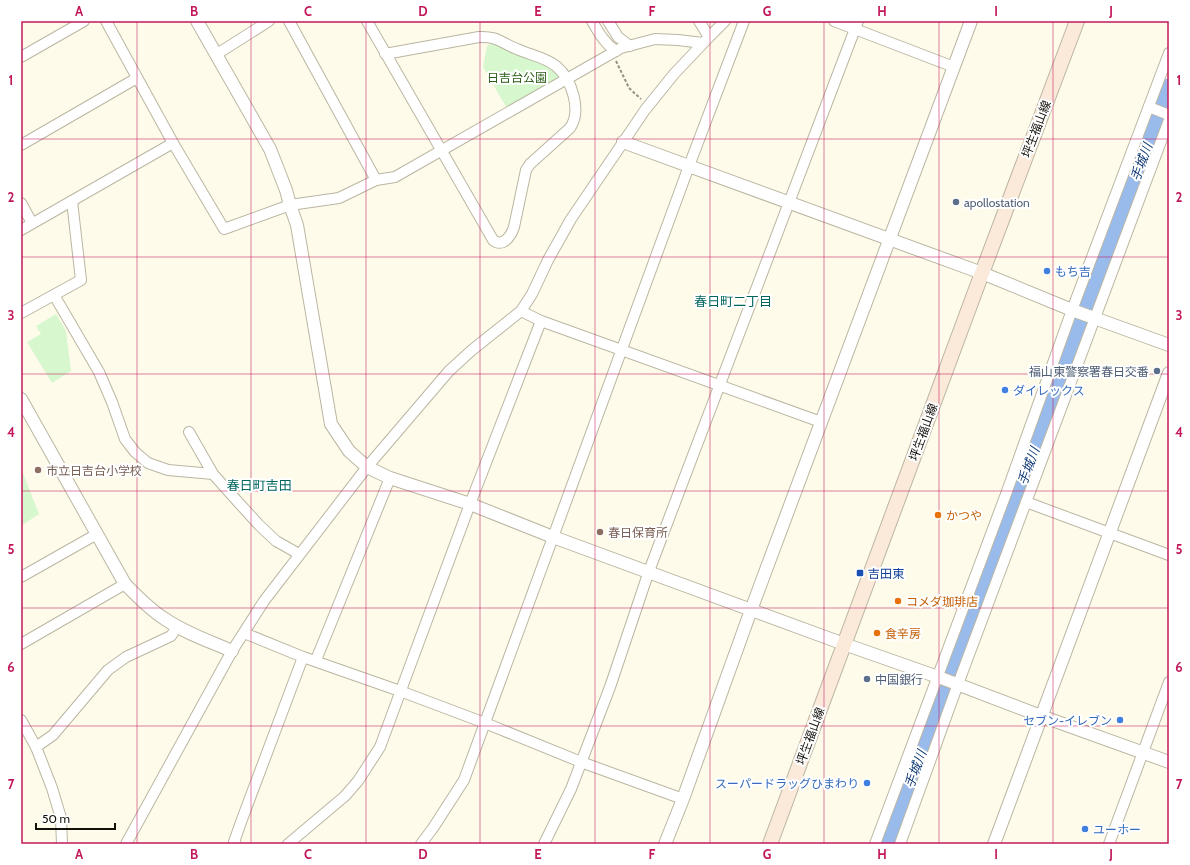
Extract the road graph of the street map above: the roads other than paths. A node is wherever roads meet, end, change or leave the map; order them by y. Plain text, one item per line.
1 (84, 21) edge
2 (106, 21) edge
3 (197, 21) edge
4 (269, 21) edge
5 (289, 21) edge
6 (366, 21) edge
7 (592, 21) edge
8 (608, 21) edge
9 (699, 21) edge
10 (725, 21) edge
11 (744, 21) edge
12 (834, 21) edge
13 (971, 21) edge
14 (1077, 21) edge
15 (856, 25) edge
16 (706, 40) junction
17 (630, 46) junction
18 (615, 52) junction
19 (1169, 53) edge
20 (217, 54) junction
21 (385, 54) junction
22 (22, 55) edge
23 (954, 67) junction
24 (137, 78) junction
25 (566, 79) junction
26 (1151, 108) junction
27 (1168, 116) edge
28 (623, 142) junction
29 (173, 143) junction
30 (21, 146) edge
31 (441, 150) junction
32 (689, 166) junction
33 (376, 180) junction
34 (72, 201) junction
35 (789, 202) junction
36 (21, 204) edge
37 (290, 205) junction
38 (32, 223) junction
39 (21, 230) edge
40 (889, 238) junction
41 (982, 273) junction
42 (54, 295) junction
43 (521, 311) junction
44 (1074, 311) junction
45 (21, 313) edge
46 (1093, 317) junction
47 (540, 321) junction
48 (1169, 345) edge
49 (621, 349) junction
50 (1169, 374) edge
51 (719, 386) junction
52 (21, 399) edge
53 (821, 422) junction
54 (189, 432) dead end
55 (367, 467) junction
56 (213, 474) junction
57 (390, 478) junction
58 (1026, 502) junction
59 (470, 504) junction
60 (1110, 533) junction
61 (97, 534) junction
62 (553, 537) junction
63 (299, 554) junction
64 (1169, 555) edge
65 (649, 571) junction
66 (21, 578) edge
67 (126, 584) junction
68 (751, 610) junction
69 (177, 627) junction
70 (244, 633) junction
71 (21, 644) edge
72 (844, 644) junction
73 (232, 651) junction
74 (303, 657) junction
75 (316, 660) junction
76 (939, 677) junction
77 (1169, 682) edge
78 (956, 684) junction
79 (400, 691) junction
80 (1041, 716) junction
81 (21, 720) edge
82 (485, 723) junction
83 (36, 747) junction
84 (1144, 752) junction
85 (581, 762) junction
86 (1169, 762) edge
87 (683, 799) junction
88 (62, 844) edge
89 (126, 844) edge
90 (236, 844) edge
91 (288, 844) edge
92 (421, 844) edge
93 (544, 844) edge
94 (666, 844) edge
95 (770, 844) edge
96 (875, 844) edge
97 (900, 844) edge
98 (994, 844) edge
99 (1109, 844) edge

1 - 22 street
2 - 24 street
3 - 20 street
4 - 20 street
5 - 33 street
6 - 21 street
7 - 18 street
8 - 17 street
9 - 16 street
10 - 16 street
11 - 32 street
12 - 15 street
13 - 23 street
14 - 41 main road, 坪生福山線
15 - 23 street
15 - 35 street
16 - 17 street
16 - 28 street
17 - 18 street
18 - 25 street
19 - 26 street
20 - 37 street
21 - 25 street
21 - 31 street
23 - 40 street
24 - 29 street
24 - 30 street
25 - 31 street
25 - 31 street
26 - 27 street
26 - 44 street
27 - 46 street
28 - 32 street
28 - 43 street
29 - 34 street
29 - 37 street
31 - 33 street
32 - 35 street
32 - 49 street
33 - 37 street
34 - 38 street
34 - 42 street
35 - 40 street
35 - 51 street
36 - 38 street
37 - 55 street
38 - 39 street
40 - 41 street
40 - 53 street
41 - 44 street
41 - 72 main road, 坪生福山線
42 - 45 street
42 - 56 street
43 - 47 street
43 - 55 street
44 - 46 street
44 - 76 street
46 - 48 street
46 - 58 street
47 - 49 street
47 - 59 street
49 - 51 street
49 - 62 street
50 - 60 street
51 - 53 street
51 - 65 street
52 - 61 street
53 - 68 street
54 - 56 street
55 - 57 street
55 - 63 street
56 - 63 street
57 - 59 street
57 - 75 street
58 - 60 street
58 - 78 street
59 - 62 street
59 - 79 street
60 - 64 street
60 - 80 street
61 - 66 street
61 - 67 street
62 - 65 street
62 - 82 street
63 - 70 street
65 - 68 street
65 - 85 street
67 - 69 street
67 - 71 street
68 - 72 street
68 - 87 street
69 - 73 street
69 - 83 street
70 - 73 street
70 - 74 street
72 - 76 street
72 - 95 main road, 坪生福山線
73 - 89 street
74 - 75 street
74 - 90 street
75 - 79 street
76 - 78 street
76 - 96 street
77 - 84 street
78 - 80 street
78 - 97 street
79 - 82 street
79 - 91 street
80 - 84 street
80 - 98 street
81 - 83 street
82 - 85 street
82 - 92 street
83 - 88 street
84 - 86 street
84 - 99 street
85 - 87 street
85 - 93 street
87 - 94 street

